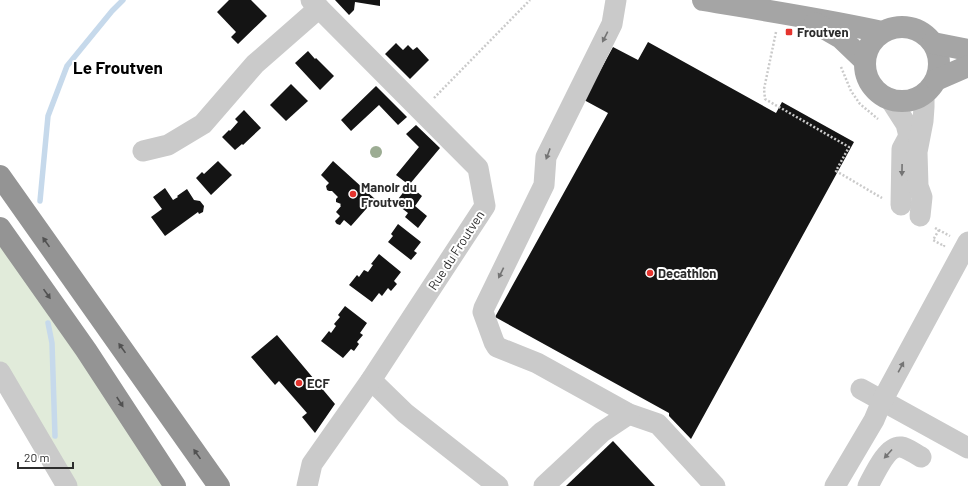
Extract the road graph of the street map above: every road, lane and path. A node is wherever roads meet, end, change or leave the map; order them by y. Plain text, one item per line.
1 (530, 0) edge
2 (616, 0) edge
3 (703, 0) edge
4 (315, 4) edge
5 (778, 12) junction
6 (803, 16) junction
7 (882, 32) junction
8 (933, 44) junction
9 (968, 50) edge
10 (865, 61) junction
11 (968, 66) edge
12 (930, 87) junction
13 (890, 99) junction
14 (421, 111) junction
15 (913, 144) junction
16 (143, 151) dead end
17 (0, 176) edge
18 (908, 211) junction
19 (0, 228) edge
20 (939, 230) junction
21 (968, 242) edge
22 (0, 372) edge
23 (371, 380) junction
24 (860, 389) dead end
25 (882, 401) junction
26 (629, 414) junction
27 (968, 448) edge
28 (921, 457) dead end
29 (67, 486) edge
30 (175, 486) edge
31 (219, 486) edge
32 (307, 486) edge
33 (498, 486) edge
34 (544, 486) edge
35 (715, 486) edge
36 (835, 486) edge
37 (868, 486) edge

1 - 14 path
2 -> 26 street
3 - 5 main road
4 - 14 street, Rue du Froutven
4 - 16 street
5 - 6 main road
5 - 18 path
6 - 7 main road
6 - 10 main road
7 - 8 main road
7 - 10 main road
8 - 9 main road
8 - 12 main road
10 - 13 main road
11 - 12 main road
12 - 13 main road
12 - 15 street
13 - 15 street
14 - 23 street, Rue du Froutven
15 - 18 street
15 -> 18 street
31 -> 17 highway
18 - 20 path
19 -> 30 highway
20 - 20 path
25 -> 21 street
22 - 29 street
23 - 32 street, Rue du Froutven
23 - 33 street
24 - 25 street
25 - 27 street
25 - 36 street
26 - 34 street
26 - 35 street
28 -> 37 street

